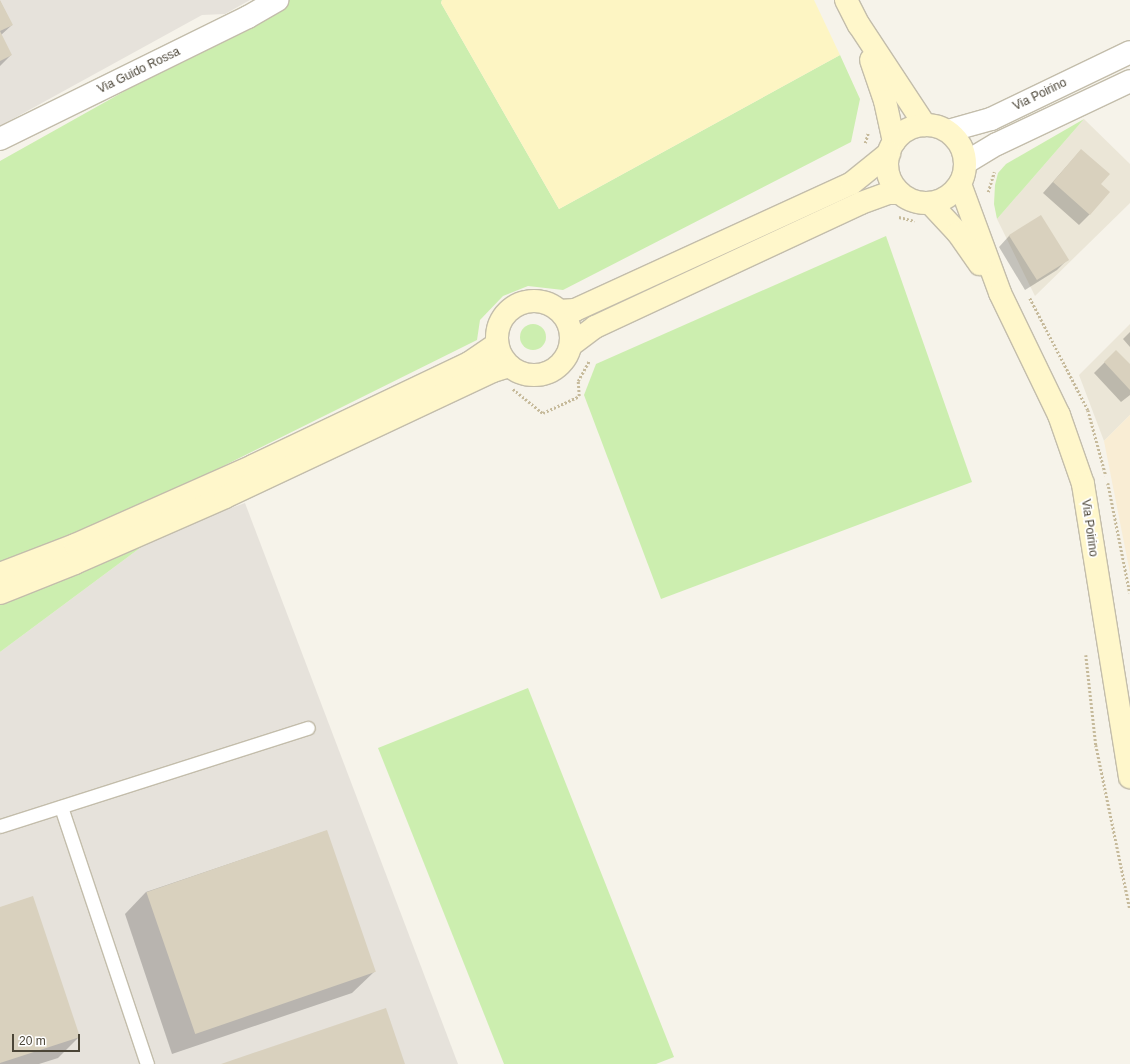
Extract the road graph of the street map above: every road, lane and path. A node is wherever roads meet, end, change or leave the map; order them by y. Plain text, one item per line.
1 (277, 0) edge
2 (846, 0) edge
3 (859, 25) junction
4 (1130, 52) edge
5 (1130, 81) edge
6 (925, 125) junction
7 (948, 131) junction
8 (0, 139) edge
9 (891, 147) junction
10 (963, 174) junction
11 (900, 193) junction
12 (930, 203) junction
13 (895, 216) dead end
14 (923, 224) dead end
15 (1000, 293) junction
16 (560, 311) junction
17 (497, 344) junction
18 (571, 345) junction
19 (592, 356) dead end
20 (509, 377) junction
21 (0, 574) edge
22 (0, 593) edge
23 (1085, 650) dead end
24 (308, 728) dead end
25 (1129, 764) edge
26 (62, 807) junction
27 (0, 826) edge
28 (1130, 910) edge
29 (147, 1064) edge

1 - 8 street, Via Guido Rossa
2 - 3 street
3 - 6 street
3 - 9 street
4 - 7 street, Via Poirino
5 - 10 street
6 - 7 street
6 - 9 street
7 - 10 street
9 - 11 street
9 - 16 street
10 - 12 street
10 - 15 street, Via Poirino
11 - 12 street
11 - 18 street
12 - 15 street, Via Poirino
13 - 14 path
15 - 25 street, Via Poirino
16 - 17 street
16 - 18 street
17 - 20 street
17 - 21 street
18 - 20 street
19 - 20 path
20 - 22 street
23 - 28 path
24 - 26 lane
26 - 27 lane
26 - 29 lane

